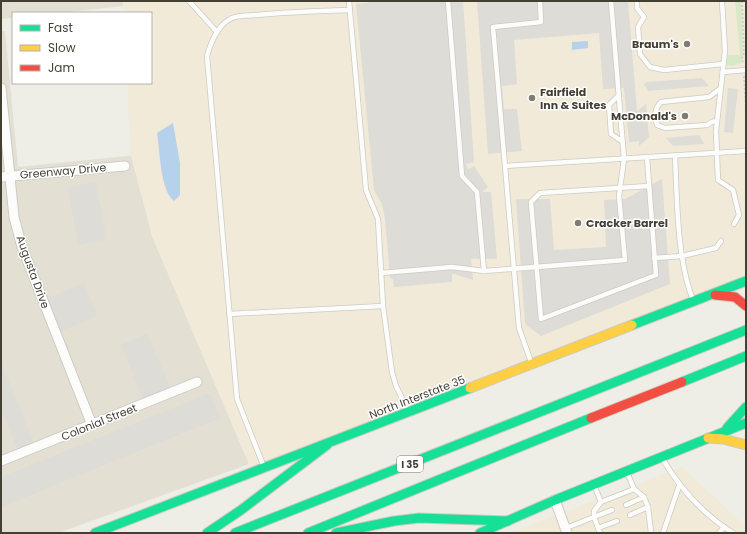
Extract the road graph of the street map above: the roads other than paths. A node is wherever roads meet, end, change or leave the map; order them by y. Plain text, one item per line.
1 (189, 1) edge
2 (349, 1) edge
3 (448, 1) edge
4 (540, 1) edge
5 (611, 1) edge
6 (637, 1) edge
7 (722, 1) edge
8 (350, 10) junction
9 (217, 32) junction
10 (724, 64) junction
11 (745, 70) edge
12 (723, 72) junction
13 (1, 88) edge
14 (721, 88) junction
15 (619, 96) junction
16 (717, 121) junction
17 (622, 142) junction
18 (716, 152) junction
19 (746, 152) edge
20 (675, 156) junction
21 (647, 158) junction
22 (624, 159) junction
23 (125, 166) dead end
24 (505, 166) junction
25 (5, 177) edge
26 (649, 186) junction
27 (620, 188) junction
28 (734, 224) dead end
29 (721, 241) dead end
30 (682, 256) junction
31 (654, 258) junction
32 (535, 266) junction
33 (514, 269) junction
34 (484, 271) junction
35 (382, 273) junction
36 (746, 281) edge
37 (713, 295) junction
38 (694, 302) junction
39 (383, 306) junction
40 (746, 306) edge
41 (229, 314) junction
42 (746, 330) edge
43 (746, 356) edge
44 (532, 364) junction
45 (197, 382) dead end
46 (746, 408) edge
47 (409, 412) junction
48 (746, 423) edge
49 (92, 425) junction
50 (712, 437) junction
51 (327, 445) junction
52 (746, 445) edge
53 (661, 456) junction
54 (1, 461) edge
55 (264, 468) junction
56 (626, 471) junction
57 (594, 484) junction
58 (680, 486) junction
59 (634, 489) junction
60 (644, 497) junction
61 (555, 500) junction
62 (602, 502) junction
63 (626, 505) dead end
64 (648, 507) junction
65 (612, 510) dead end
66 (630, 515) dead end
67 (594, 518) junction
68 (617, 521) dead end
69 (508, 522) junction
70 (724, 527) junction
71 (567, 531) edge
72 (599, 531) edge
73 (95, 533) edge
74 (207, 533) edge
75 (235, 533) edge
76 (308, 533) edge
77 (336, 533) edge
78 (480, 533) edge
79 (651, 533) edge
80 (663, 533) edge
81 (719, 533) edge
82 (733, 533) edge

1 - 9 lane
2 - 8 lane
3 - 34 lane
4 - 24 lane
5 - 15 lane
6 - 10 lane
7 - 10 lane
8 - 9 lane
8 - 35 lane
9 - 41 lane
10 - 12 lane
11 - 12 lane
12 - 14 lane
13 - 25 street, Augusta Drive
14 - 16 lane
14 - 16 lane
15 - 17 lane
15 - 17 lane
16 - 18 lane
17 - 22 lane
18 - 19 lane
18 - 20 lane
18 - 28 lane
20 - 21 lane
20 - 30 lane
21 - 22 lane
21 - 26 lane
22 - 24 lane
22 - 27 lane
23 - 25 street, Greenway Drive
24 - 33 lane
25 - 49 street, Augusta Drive
26 - 27 lane
26 - 31 lane
27 - 32 lane
27 - 32 lane
29 - 30 lane
30 - 31 lane
30 - 38 lane
31 - 32 lane
32 - 33 lane
33 - 34 lane
33 - 44 lane
34 - 35 lane
35 - 39 lane
36 - 37 main road, North Interstate 35
37 - 38 main road, North Interstate 35
37 - 40 main road
38 - 44 main road, North Interstate 35
39 - 41 lane
39 - 47 lane
41 - 55 lane
42 - 75 main road, I 35
43 - 76 main road, I 35
44 - 47 main road, North Interstate 35
45 - 49 street, Colonial Street
46 - 50 main road
47 - 51 main road, North Interstate 35
48 - 50 main road
49 - 54 street, Colonial Street
50 - 52 main road
50 - 53 main road
51 - 55 main road, North Interstate 35
51 - 74 main road
53 - 56 main road
53 - 58 lane
55 - 73 main road, North Interstate 35
56 - 57 main road
56 - 59 lane
57 - 61 main road
57 - 62 lane
58 - 70 lane
58 - 80 lane
59 - 60 lane
59 - 62 lane
60 - 63 lane
60 - 64 lane
61 - 69 main road
61 - 71 street
62 - 67 lane
64 - 66 lane
64 - 79 lane
65 - 67 lane
67 - 71 lane
67 - 72 lane
68 - 72 lane
69 - 77 main road
69 - 78 main road
70 - 81 lane
70 - 82 lane

